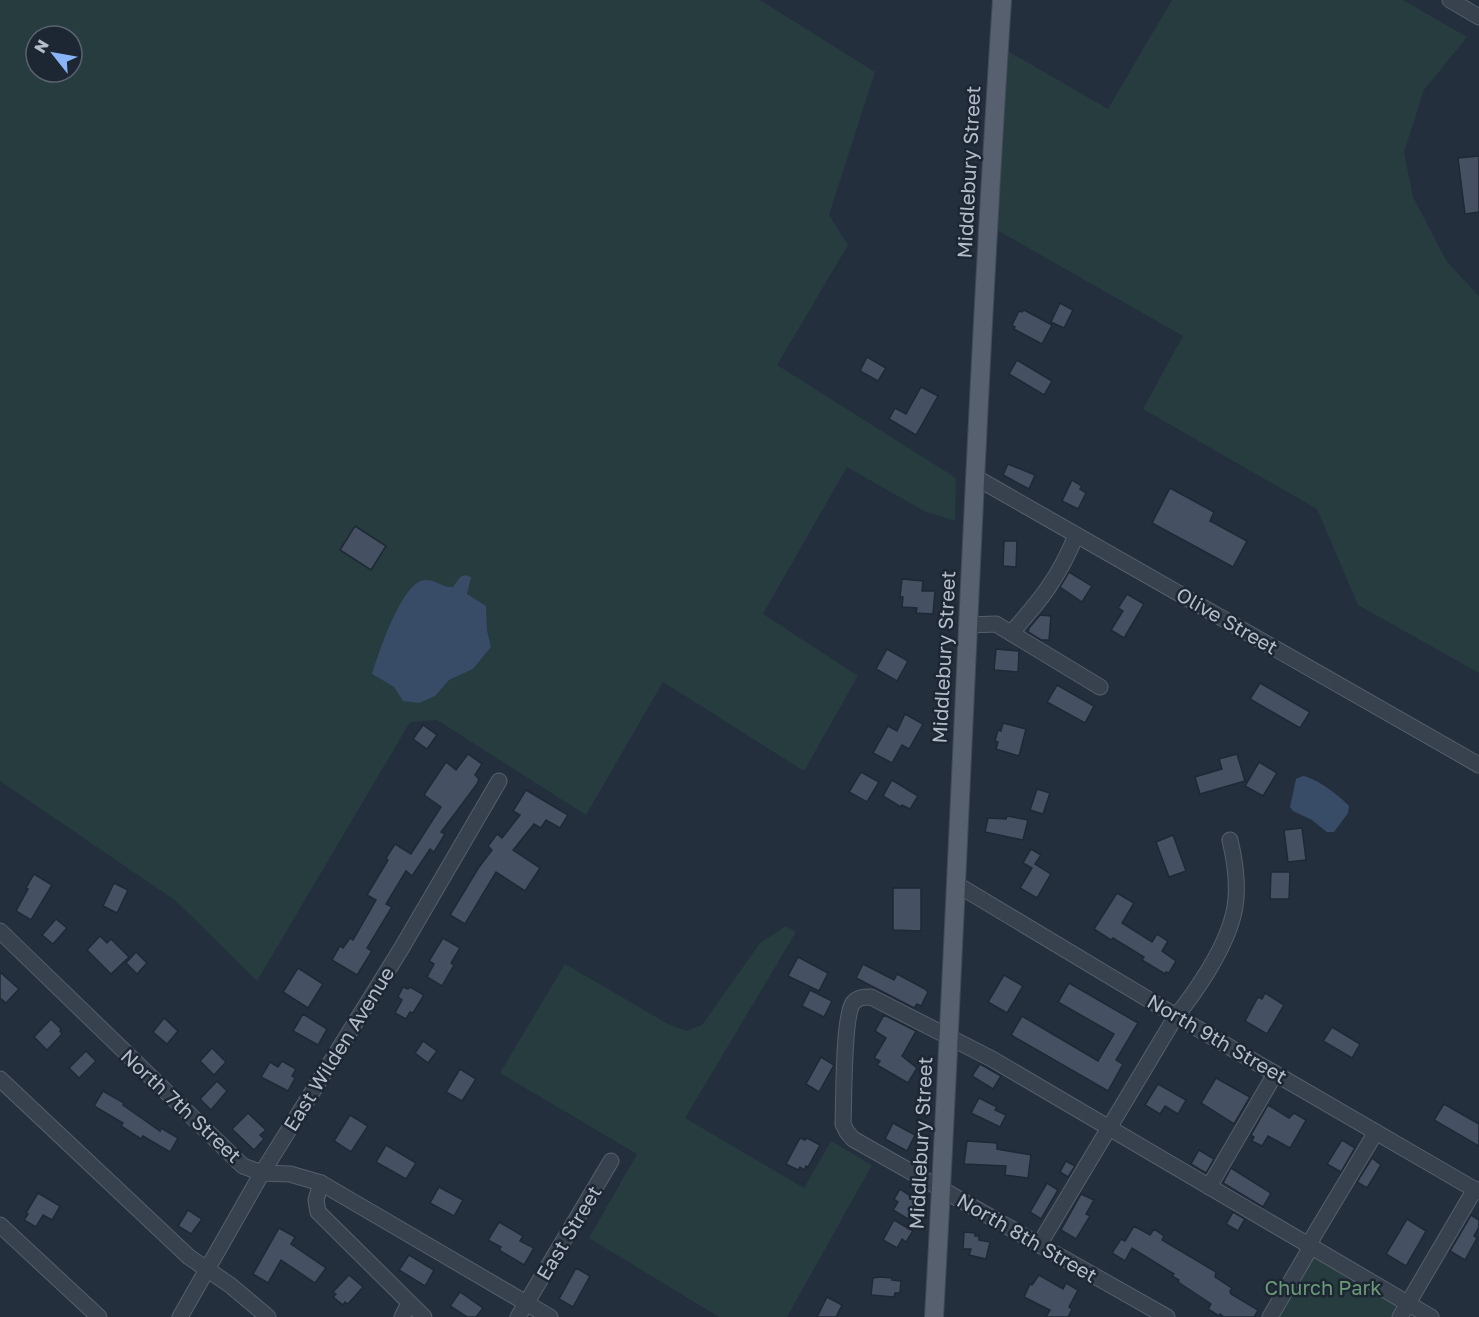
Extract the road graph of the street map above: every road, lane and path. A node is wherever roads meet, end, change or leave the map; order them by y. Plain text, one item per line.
1 (1002, 0) edge
2 (1450, 0) edge
3 (1479, 17) edge
4 (975, 477) junction
5 (1076, 535) junction
6 (968, 625) junction
7 (1011, 633) junction
8 (1100, 687) dead end
9 (1479, 765) edge
10 (500, 781) dead end
11 (1230, 840) dead end
12 (956, 884) junction
13 (0, 932) edge
14 (1176, 1016) junction
15 (949, 1039) junction
16 (1275, 1074) junction
17 (0, 1079) edge
18 (1109, 1129) junction
19 (1376, 1132) junction
20 (612, 1161) dead end
21 (262, 1173) junction
22 (321, 1183) junction
23 (1209, 1187) junction
24 (941, 1188) junction
25 (1477, 1190) edge
26 (0, 1225) edge
27 (1039, 1245) junction
28 (1310, 1245) junction
29 (206, 1270) junction
30 (409, 1303) junction
31 (527, 1304) junction
32 (1404, 1310) edge
33 (99, 1317) edge
34 (180, 1317) edge
35 (268, 1317) edge
36 (402, 1317) edge
37 (424, 1317) edge
38 (518, 1317) edge
39 (550, 1317) edge
40 (934, 1317) edge
41 (1167, 1317) edge
42 (1270, 1317) edge
43 (1431, 1317) edge

1 - 4 main road, Middlebury Street
2 - 3 street
4 - 5 street, Olive Street
4 - 6 main road, Middlebury Street
5 - 7 street
5 - 9 street, Olive Street
6 - 7 street
6 - 12 main road, Middlebury Street
7 - 8 street
10 - 21 street, East Wilden Avenue
11 - 14 street
12 - 14 street, North 9th Street
12 - 15 main road, Middlebury Street
13 - 21 street, North 7th Street
14 - 16 street, North 9th Street
14 - 18 street
15 - 18 street
15 - 24 main road, Middlebury Street
15 - 24 street, North 8th Street
16 - 19 street, North 9th Street
16 - 23 street
17 - 29 street
18 - 23 street
18 - 27 street
19 - 25 street, North 9th Street
19 - 28 street
20 - 31 street, East Street
21 - 22 street, North 7th Street
21 - 29 street, East Wilden Avenue
22 - 30 street
22 - 31 street, North 7th Street
23 - 28 street
24 - 27 street, North 8th Street
24 - 40 main road, Middlebury Street
25 - 32 street
26 - 33 street
27 - 41 street, North 8th Street
28 - 32 street
28 - 42 street
29 - 34 street, East Wilden Avenue
29 - 35 street
30 - 36 street
30 - 37 street
31 - 38 street, East Street
31 - 39 street, North 7th Street
32 - 43 street

